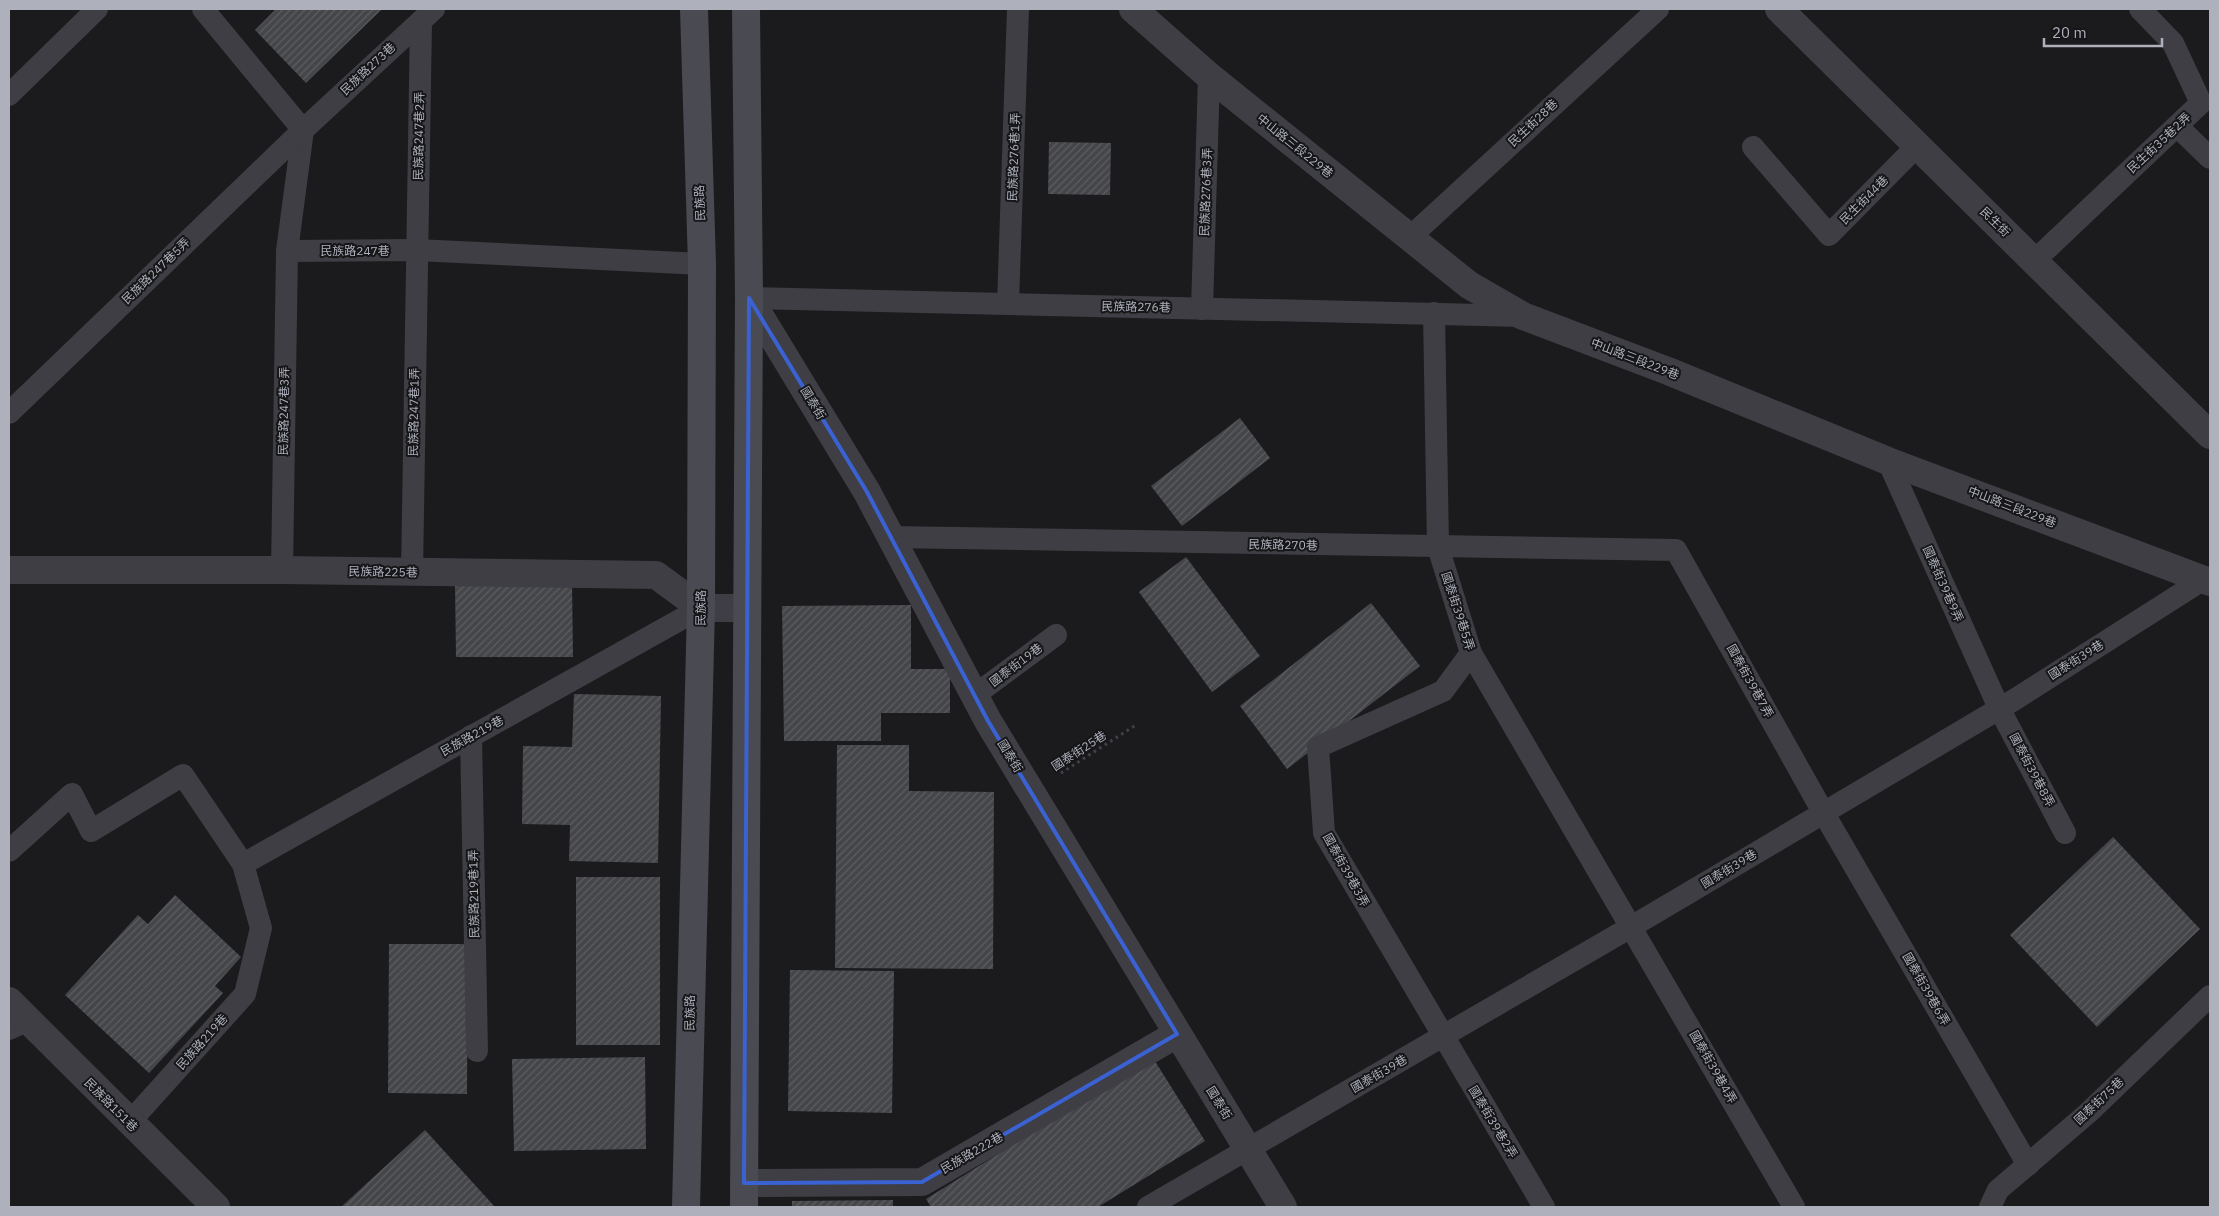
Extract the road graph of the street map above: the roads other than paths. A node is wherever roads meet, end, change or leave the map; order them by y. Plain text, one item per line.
1 (97, 9) edge
2 (203, 9) edge
3 (694, 9) edge
4 (746, 9) edge
5 (1018, 9) edge
6 (1133, 9) edge
7 (1658, 9) edge
8 (1779, 9) edge
9 (2140, 9) edge
10 (427, 15) edge
11 (1209, 76) junction
12 (9, 95) edge
13 (2177, 126) junction
14 (303, 130) junction
15 (1753, 146) dead end
16 (1917, 146) junction
17 (2210, 158) edge
18 (1409, 238) junction
19 (416, 250) junction
20 (287, 251) junction
21 (2034, 261) junction
22 (702, 264) junction
23 (749, 298) junction
24 (1008, 304) junction
25 (1202, 309) junction
26 (1434, 313) junction
27 (1523, 316) junction
28 (9, 413) edge
29 (2210, 435) edge
30 (1888, 461) junction
31 (891, 537) junction
32 (1438, 547) junction
33 (1676, 550) joint
34 (9, 570) edge
35 (282, 570) junction
36 (412, 573) junction
37 (2207, 580) edge
38 (701, 608) junction
39 (746, 608) junction
40 (1056, 635) dead end
41 (1471, 653) junction
42 (975, 695) junction
43 (1999, 708) junction
44 (471, 736) junction
45 (1824, 812) junction
46 (2065, 833) dead end
47 (9, 851) edge
48 (243, 864) junction
49 (1631, 927) junction
50 (2210, 996) edge
51 (9, 1001) edge
52 (18, 1025) edge
53 (1177, 1034) junction
54 (1443, 1036) junction
55 (477, 1051) dead end
56 (129, 1123) junction
57 (1249, 1150) junction
58 (2028, 1165) junction
59 (744, 1195) edge
60 (216, 1207) edge
61 (686, 1207) edge
62 (1148, 1207) edge
63 (1283, 1207) edge
64 (1544, 1207) edge
65 (1794, 1207) edge
66 (1990, 1207) edge

1 - 12 lane
2 - 14 lane
3 - 22 main road, 民族路
4 - 23 main road
5 - 24 lane, 民族路276巷1弄
6 - 11 street, 中山路三段229巷
7 - 18 lane, 民生街28巷
8 - 16 street, 民生街
9 - 13 lane, 民生街35巷2弄
10 - 14 lane, 民族路273巷
10 - 19 lane, 民族路247巷2弄
11 - 18 street, 中山路三段229巷
11 - 25 lane, 民族路276巷3弄
13 - 17 lane
13 - 21 lane, 民生街35巷2弄
14 - 20 lane
14 - 28 lane, 民族路247巷5弄
15 - 16 lane, 民生街44巷
16 - 21 street, 民生街
18 - 27 street, 中山路三段229巷
19 - 20 lane, 民族路247巷
19 - 22 lane, 民族路247巷
19 - 36 lane, 民族路247巷1弄
20 - 35 lane, 民族路247巷3弄
21 - 29 street, 民生街
22 - 38 main road, 民族路
23 - 24 lane, 民族路276巷
23 - 31 street, 國泰街
23 - 39 main road
24 - 25 lane, 民族路276巷
25 - 26 lane, 民族路276巷
26 - 27 lane, 民族路276巷
26 - 32 lane, 國泰街39巷5弄
27 - 30 street, 中山路三段229巷
30 - 37 street, 中山路三段229巷
30 - 43 lane, 國泰街39巷9弄
31 - 32 lane, 民族路270巷
31 - 42 street, 國泰街
32 - 33 lane, 民族路270巷
32 - 41 lane, 國泰街39巷5弄
33 - 45 lane, 國泰街39巷7弄
34 - 35 street, 民族路225巷
35 - 36 street, 民族路225巷
36 - 38 street, 民族路225巷
37 - 43 lane, 國泰街39巷
38 - 39 street
38 - 44 lane, 民族路219巷
38 - 61 main road, 民族路
39 - 59 main road
40 - 42 lane, 國泰街19巷
41 - 49 lane, 國泰街39巷5弄
41 - 54 lane, 國泰街39巷3弄
42 - 53 street, 國泰街
43 - 45 lane, 國泰街39巷
43 - 46 lane, 國泰街39巷8弄
44 - 48 lane, 民族路219巷
44 - 55 lane, 民族路219巷1弄
45 - 49 lane, 國泰街39巷
45 - 58 lane, 國泰街39巷6弄
47 - 48 lane, 民族路219巷
48 - 56 lane, 民族路219巷
49 - 54 lane, 國泰街39巷
49 - 65 lane, 國泰街39巷4弄
50 - 58 lane, 國泰街75巷
51 - 52 street, 民族路151巷
52 - 56 street, 民族路151巷
53 - 57 street, 國泰街
53 - 59 street, 民族路222巷
54 - 57 lane, 國泰街39巷
54 - 64 lane, 國泰街39巷2弄
56 - 60 street, 民族路151巷
57 - 62 lane, 國泰街39巷
57 - 63 street, 國泰街
58 - 66 lane, 國泰街75巷

